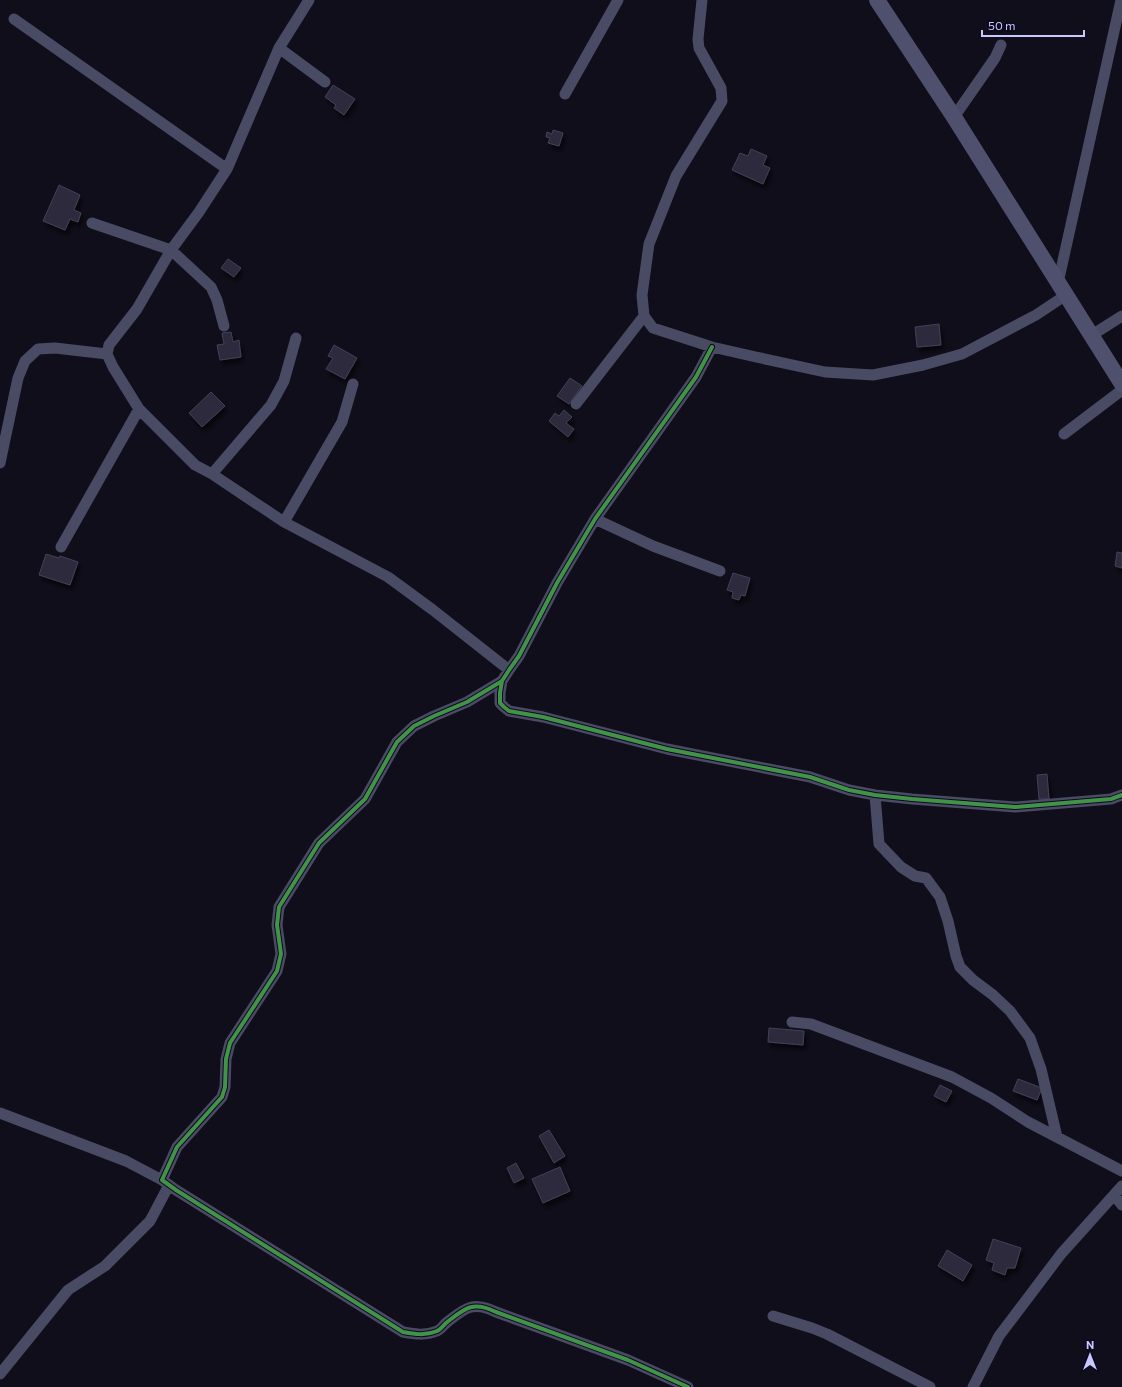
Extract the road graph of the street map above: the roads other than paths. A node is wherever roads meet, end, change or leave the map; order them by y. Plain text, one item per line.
1 (308, 0) edge
2 (618, 0) edge
3 (702, 0) edge
4 (877, 0) edge
5 (1121, 0) edge
6 (14, 19) dead end
7 (1001, 45) dead end
8 (280, 48) junction
9 (325, 82) dead end
10 (565, 94) dead end
11 (954, 117) junction
12 (227, 169) junction
13 (92, 224) dead end
14 (171, 250) junction
15 (1062, 289) junction
16 (644, 316) junction
17 (1122, 316) edge
18 (224, 326) dead end
19 (1092, 335) junction
20 (296, 338) dead end
21 (712, 348) junction
22 (107, 354) junction
23 (353, 384) dead end
24 (1122, 384) edge
25 (1122, 390) edge
26 (576, 404) dead end
27 (139, 409) junction
28 (1064, 434) dead end
29 (0, 463) edge
30 (212, 474) junction
31 (595, 519) junction
32 (284, 522) junction
33 (61, 547) dead end
34 (720, 571) dead end
35 (509, 670) junction
36 (502, 681) junction
37 (875, 795) junction
38 (1122, 795) edge
39 (792, 1022) dead end
40 (0, 1113) edge
41 (1057, 1138) junction
42 (1122, 1170) edge
43 (166, 1182) junction
44 (1122, 1186) edge
45 (1114, 1195) junction
46 (1122, 1205) edge
47 (773, 1316) dead end
48 (0, 1374) edge
49 (688, 1387) edge
50 (930, 1387) edge
51 (973, 1387) edge

1 - 8 street
2 - 10 street
3 - 16 street
4 - 11 street
5 - 15 street
6 - 12 street
7 - 11 street
8 - 9 street
8 - 12 street
11 - 15 street
12 - 14 street
13 - 14 street
14 - 18 street
14 - 22 street
15 - 19 street
15 - 21 street
16 - 21 street
16 - 26 street
17 - 19 street
19 - 24 street
20 - 30 street
21 - 31 street
22 - 27 street
22 - 29 street
23 - 32 street
25 - 28 street
27 - 30 street
27 - 33 street
30 - 32 street
31 - 34 street
31 - 35 street
32 - 35 street
35 - 36 street
36 - 37 street
36 - 43 street
37 - 38 street
37 - 41 street
39 - 41 street
40 - 43 street
41 - 42 street
43 - 48 street
43 - 49 street
44 - 45 street
45 - 46 street
45 - 51 street
47 - 50 street

